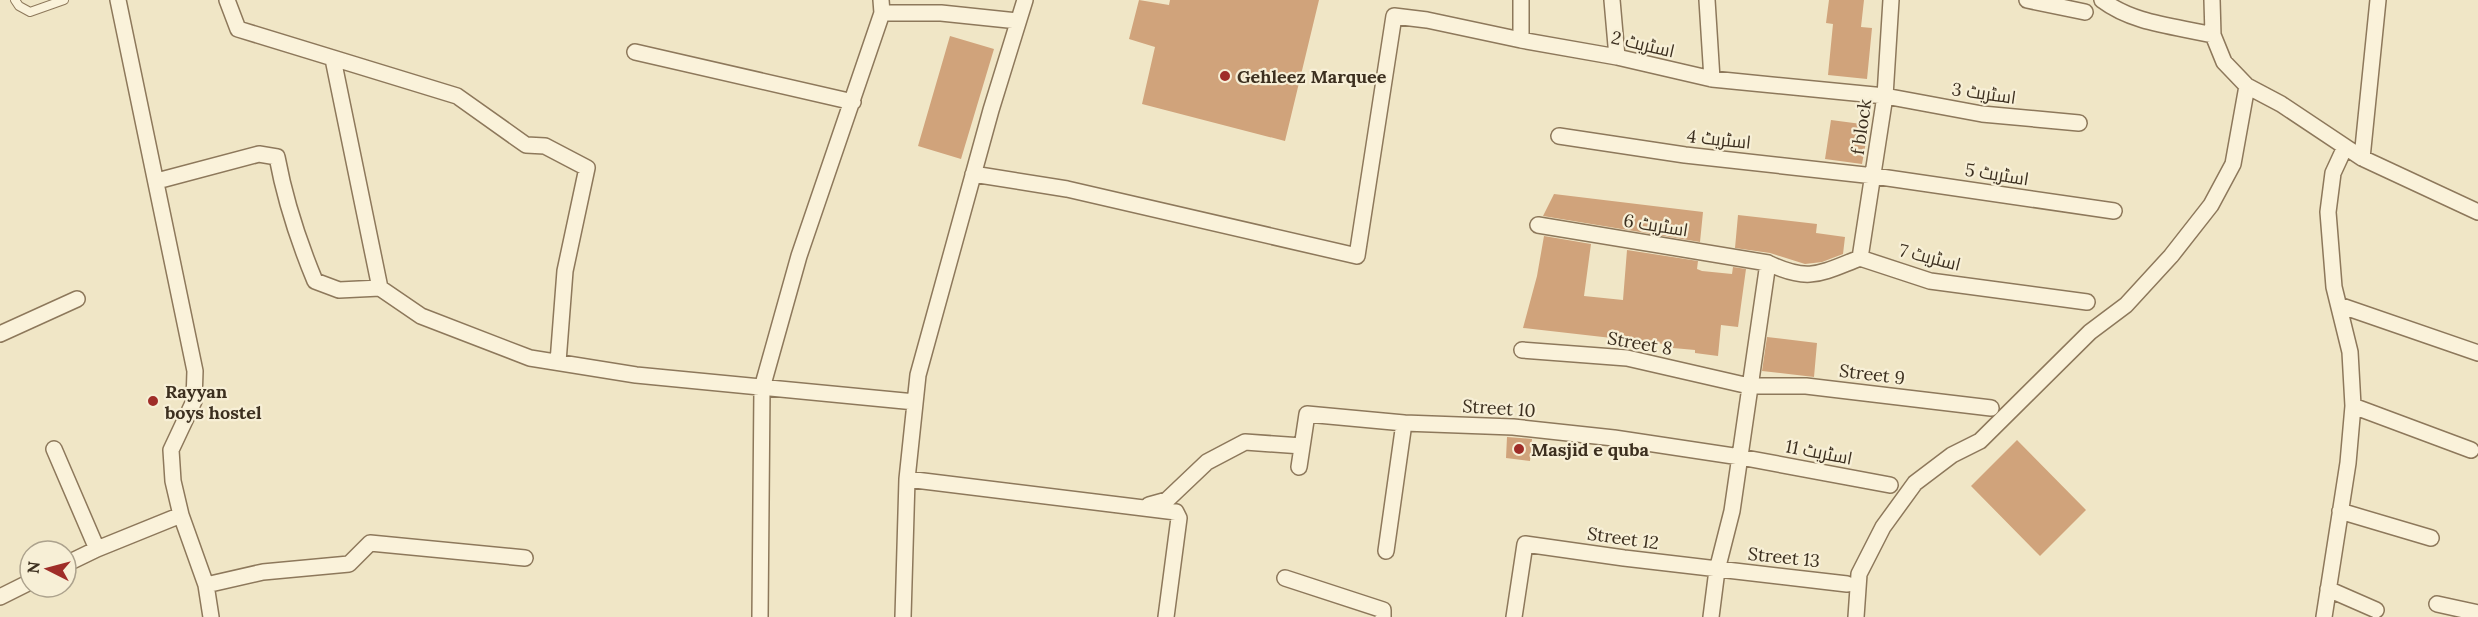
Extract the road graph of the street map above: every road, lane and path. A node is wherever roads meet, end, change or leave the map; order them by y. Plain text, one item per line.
1 (15, 0) edge
2 (64, 0) edge
3 (118, 0) edge
4 (226, 0) edge
5 (1025, 0) edge
6 (1521, 0) edge
7 (1612, 0) edge
8 (1707, 0) edge
9 (1891, 0) edge
10 (2027, 0) edge
11 (2102, 0) edge
12 (2212, 0) edge
13 (2378, 0) edge
14 (881, 6) edge
15 (2085, 12) dead end
16 (1018, 21) junction
17 (2213, 35) junction
18 (1521, 40) junction
19 (635, 52) dead end
20 (1617, 57) junction
21 (333, 59) junction
22 (1712, 80) junction
23 (2247, 86) junction
24 (1885, 96) junction
25 (853, 102) junction
26 (2079, 123) dead end
27 (1559, 136) dead end
28 (2345, 147) junction
29 (2362, 158) junction
30 (973, 174) junction
31 (1874, 176) junction
32 (157, 181) junction
33 (2114, 211) dead end
34 (2478, 212) edge
35 (1538, 225) dead end
36 (1860, 258) junction
37 (1768, 263) junction
38 (380, 288) junction
39 (78, 299) dead end
40 (2087, 302) dead end
41 (2339, 305) junction
42 (0, 333) edge
43 (1522, 350) dead end
44 (2478, 353) edge
45 (558, 362) junction
46 (1749, 386) junction
47 (762, 388) junction
48 (915, 402) junction
49 (2353, 406) junction
50 (1991, 408) dead end
51 (1404, 423) junction
52 (1302, 446) junction
53 (54, 449) dead end
54 (2470, 450) dead end
55 (1740, 457) junction
56 (1299, 467) dead end
57 (907, 479) junction
58 (1890, 485) dead end
59 (1140, 508) junction
60 (2340, 511) junction
61 (181, 514) junction
62 (2430, 538) dead end
63 (97, 549) junction
64 (1386, 551) dead end
65 (78, 558) edge
66 (525, 558) dead end
67 (1717, 570) junction
68 (1285, 578) dead end
69 (1847, 584) dead end
70 (206, 585) junction
71 (18, 586) edge
72 (2328, 589) junction
73 (2, 591) edge
74 (2437, 604) dead end
75 (2376, 610) dead end
76 (2478, 613) edge
77 (211, 617) edge
78 (760, 617) edge
79 (903, 617) edge
80 (1166, 617) edge
81 (1383, 617) edge
82 (1514, 617) edge
83 (1711, 617) edge
84 (1856, 617) edge
85 (2324, 617) edge

1 - 2 lane
3 - 32 street
4 - 21 street
5 - 16 street
6 - 18 street
7 - 20 street
8 - 22 street
9 - 24 street, f block
10 - 15 street
11 - 17 street
12 - 17 street
13 - 29 street
14 - 16 street
14 - 25 street
16 - 30 street
17 - 23 street
18 - 20 street, اسٹریٹ 2
18 - 30 street, اسٹریٹ 2
19 - 25 street
20 - 22 street, اسٹریٹ 2
21 - 38 street
21 - 45 street
22 - 24 street, اسٹریٹ 2
23 - 28 street
23 - 84 street
24 - 26 street, اسٹریٹ 3
24 - 31 street, f block
25 - 47 street
27 - 31 street, اسٹریٹ 4
28 - 29 street
28 - 41 street
29 - 34 street
30 - 48 street
31 - 33 street, اسٹریٹ 5
31 - 36 street, f block
32 - 38 street
32 - 61 street
35 - 37 street, اسٹریٹ 6
36 - 37 street
36 - 40 street, اسٹریٹ 7
37 - 46 street
38 - 45 street
39 - 42 street
41 - 44 street
41 - 49 street
43 - 46 street, Street 8
45 - 47 street
46 - 50 street, Street 9
46 - 55 street
47 - 48 street
47 - 78 street
48 - 57 street
49 - 54 street
49 - 60 street
51 - 52 street, Street 10
51 - 55 street, Street 10
51 - 64 street
52 - 56 street, Street 10
52 - 59 street
53 - 63 street
55 - 58 street, اسٹریٹ 11
55 - 67 street
57 - 59 street
57 - 79 street
59 - 80 street
60 - 62 street
60 - 72 street
61 - 63 street
61 - 70 street
63 - 65 street
66 - 70 street
67 - 69 street, Street 13
67 - 82 street, Street 12
67 - 83 street
68 - 81 street
70 - 77 street
71 - 73 street
72 - 75 street
72 - 85 street
74 - 76 street

